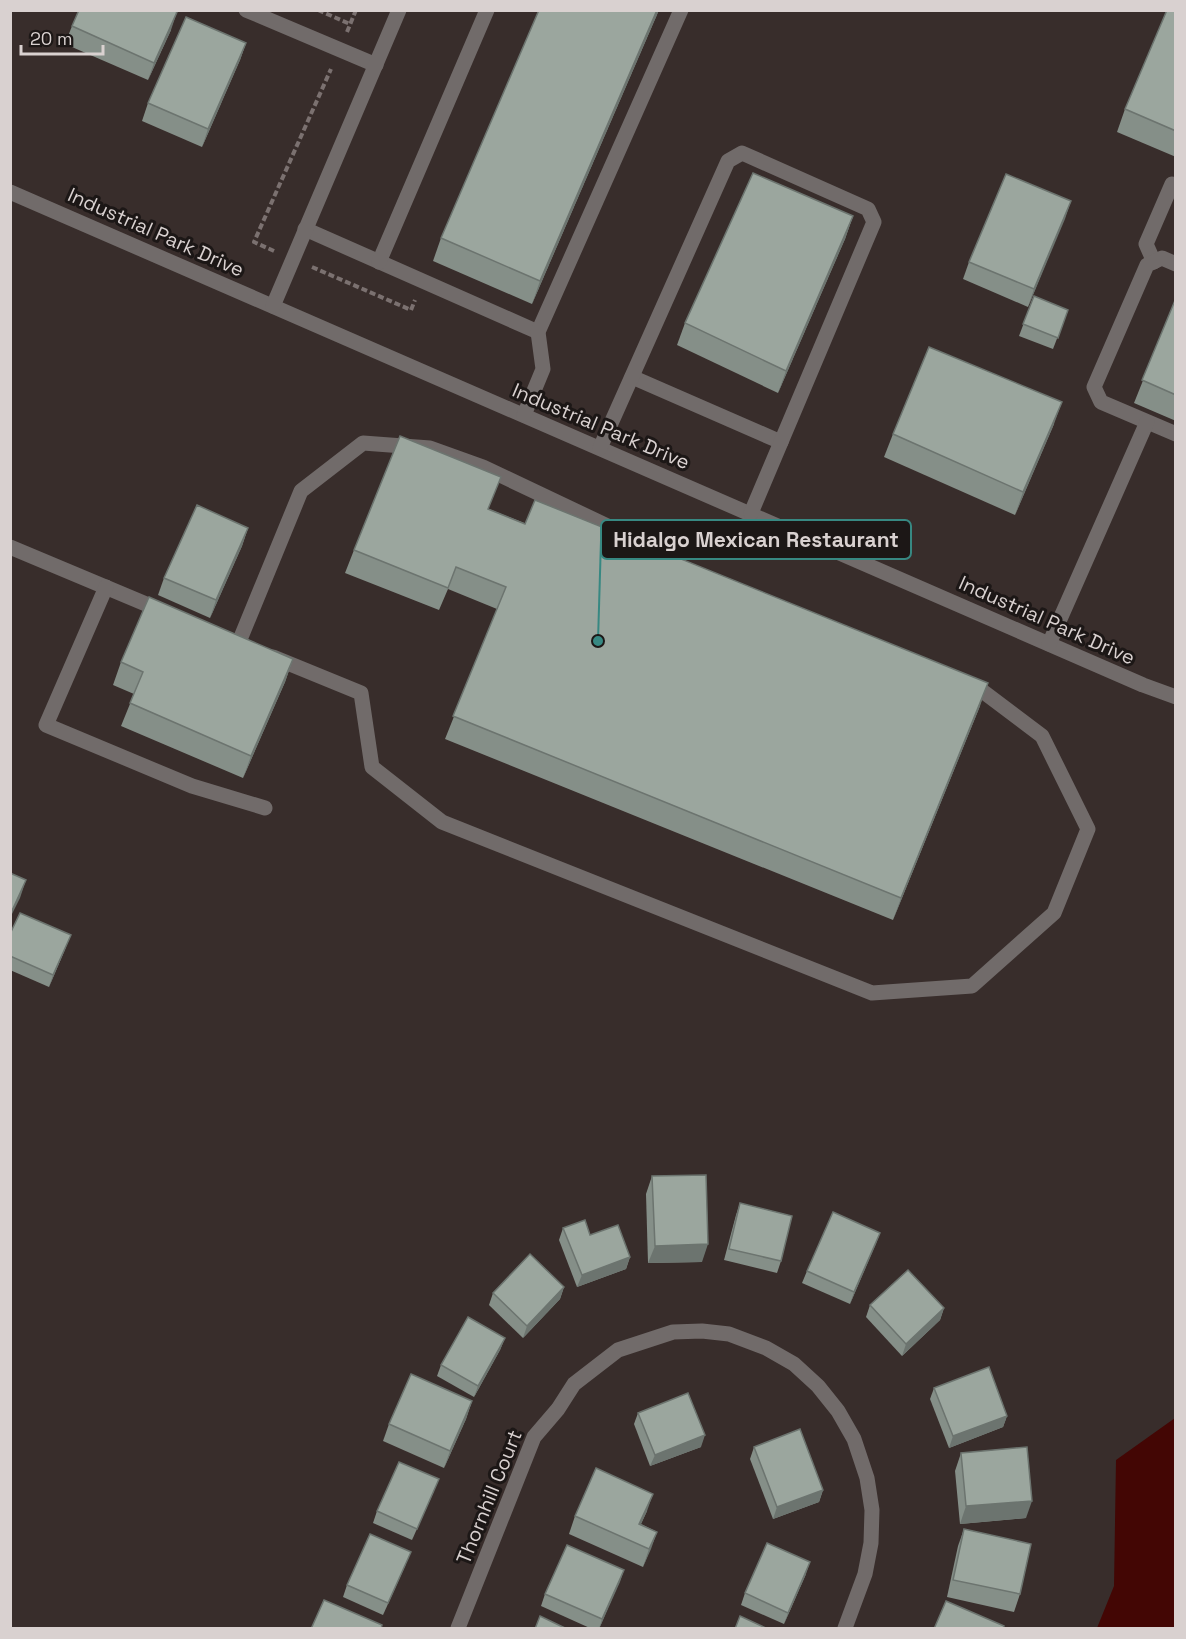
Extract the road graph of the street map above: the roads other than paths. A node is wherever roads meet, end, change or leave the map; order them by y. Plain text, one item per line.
1 (246, 10) edge
2 (399, 10) edge
3 (488, 10) edge
4 (681, 10) edge
5 (376, 65) junction
6 (1176, 185) edge
7 (10, 192) edge
8 (305, 229) junction
9 (379, 262) junction
10 (1154, 262) junction
11 (1176, 264) edge
12 (273, 306) junction
13 (538, 332) junction
14 (632, 377) junction
15 (524, 416) junction
16 (1147, 422) junction
17 (1176, 434) edge
18 (781, 442) junction
19 (600, 448) junction
20 (751, 513) junction
21 (10, 547) edge
22 (693, 566) edge
23 (106, 587) junction
24 (180, 618) edge
25 (221, 635) edge
26 (1049, 644) junction
27 (250, 647) junction
28 (949, 676) edge
29 (1176, 698) edge
30 (265, 808) dead end
31 (458, 1629) edge
32 (845, 1629) edge

1 - 5 street
2 - 5 street
3 - 9 street
4 - 13 street
5 - 8 street
6 - 10 street
7 - 12 street, Industrial Park Drive
8 - 9 street
8 - 12 street
9 - 13 street
10 - 11 street
10 - 16 street
12 - 15 street, Industrial Park Drive
13 - 15 street
14 - 18 street
14 - 18 street
14 - 19 street
15 - 19 street, Industrial Park Drive
16 - 17 street
16 - 26 street
18 - 20 street
19 - 20 street, Industrial Park Drive
20 - 26 street, Industrial Park Drive
21 - 23 street
22 - 27 street
23 - 24 street
23 - 30 street
25 - 27 street
26 - 29 street, Industrial Park Drive
27 - 28 street
31 - 32 street, Thornhill Court

